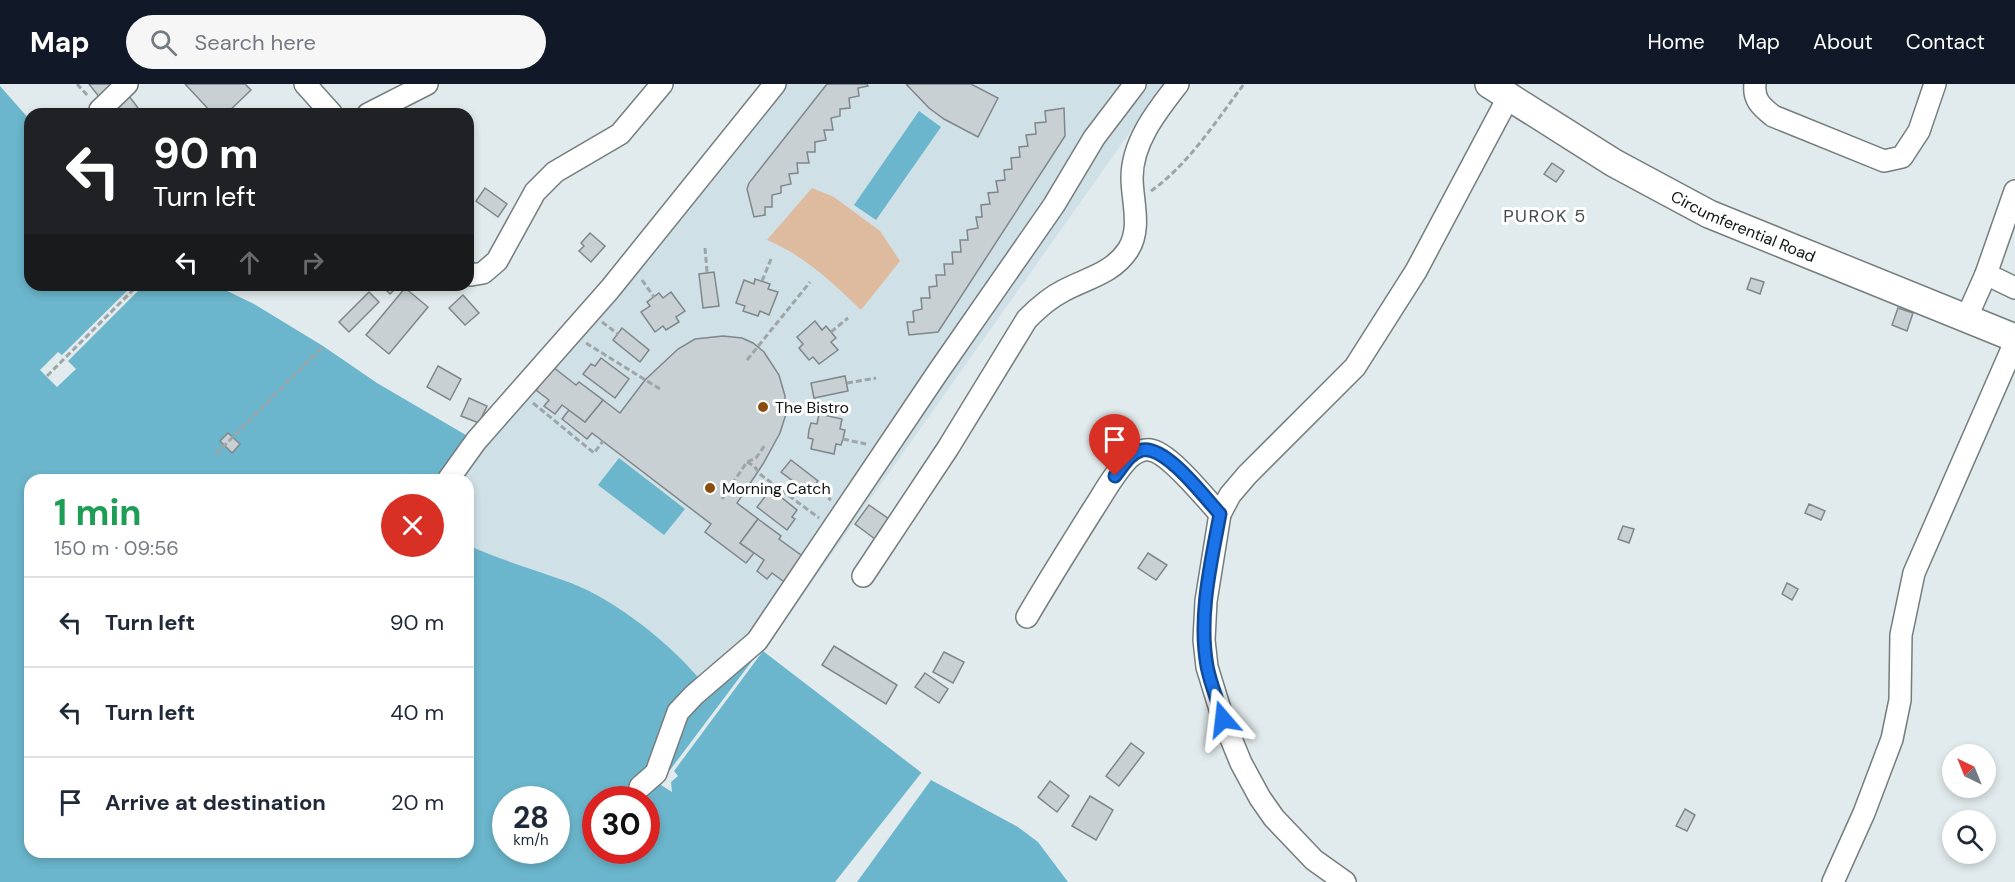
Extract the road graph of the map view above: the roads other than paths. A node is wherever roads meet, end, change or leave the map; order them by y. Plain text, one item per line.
1 (127, 84) edge
2 (305, 84) edge
3 (427, 84) edge
4 (662, 84) edge
5 (775, 84) edge
6 (1135, 84) edge
7 (1178, 84) edge
8 (1755, 84) edge
9 (1935, 84) edge
10 (1499, 90) edge
11 (102, 108) edge
12 (327, 108) edge
13 (380, 108) edge
14 (2015, 191) edge
15 (474, 274) edge
16 (1986, 274) junction
17 (2015, 288) edge
18 (1966, 319) junction
19 (2015, 340) edge
20 (452, 474) edge
21 (1220, 514) junction
22 (863, 576) dead end
23 (1028, 617) dead end
24 (641, 786) edge
25 (1345, 882) edge
26 (1833, 882) edge

1 - 11 street
2 - 12 street
3 - 13 street
4 - 15 street
5 - 20 street
6 - 24 street
7 - 22 street
8 - 9 street
10 - 18 main road, Circumferential Road
10 - 21 street
14 - 16 street
16 - 17 street
16 - 18 street
18 - 19 main road, Circumferential Road
19 - 26 street
21 - 23 street
21 - 25 street

